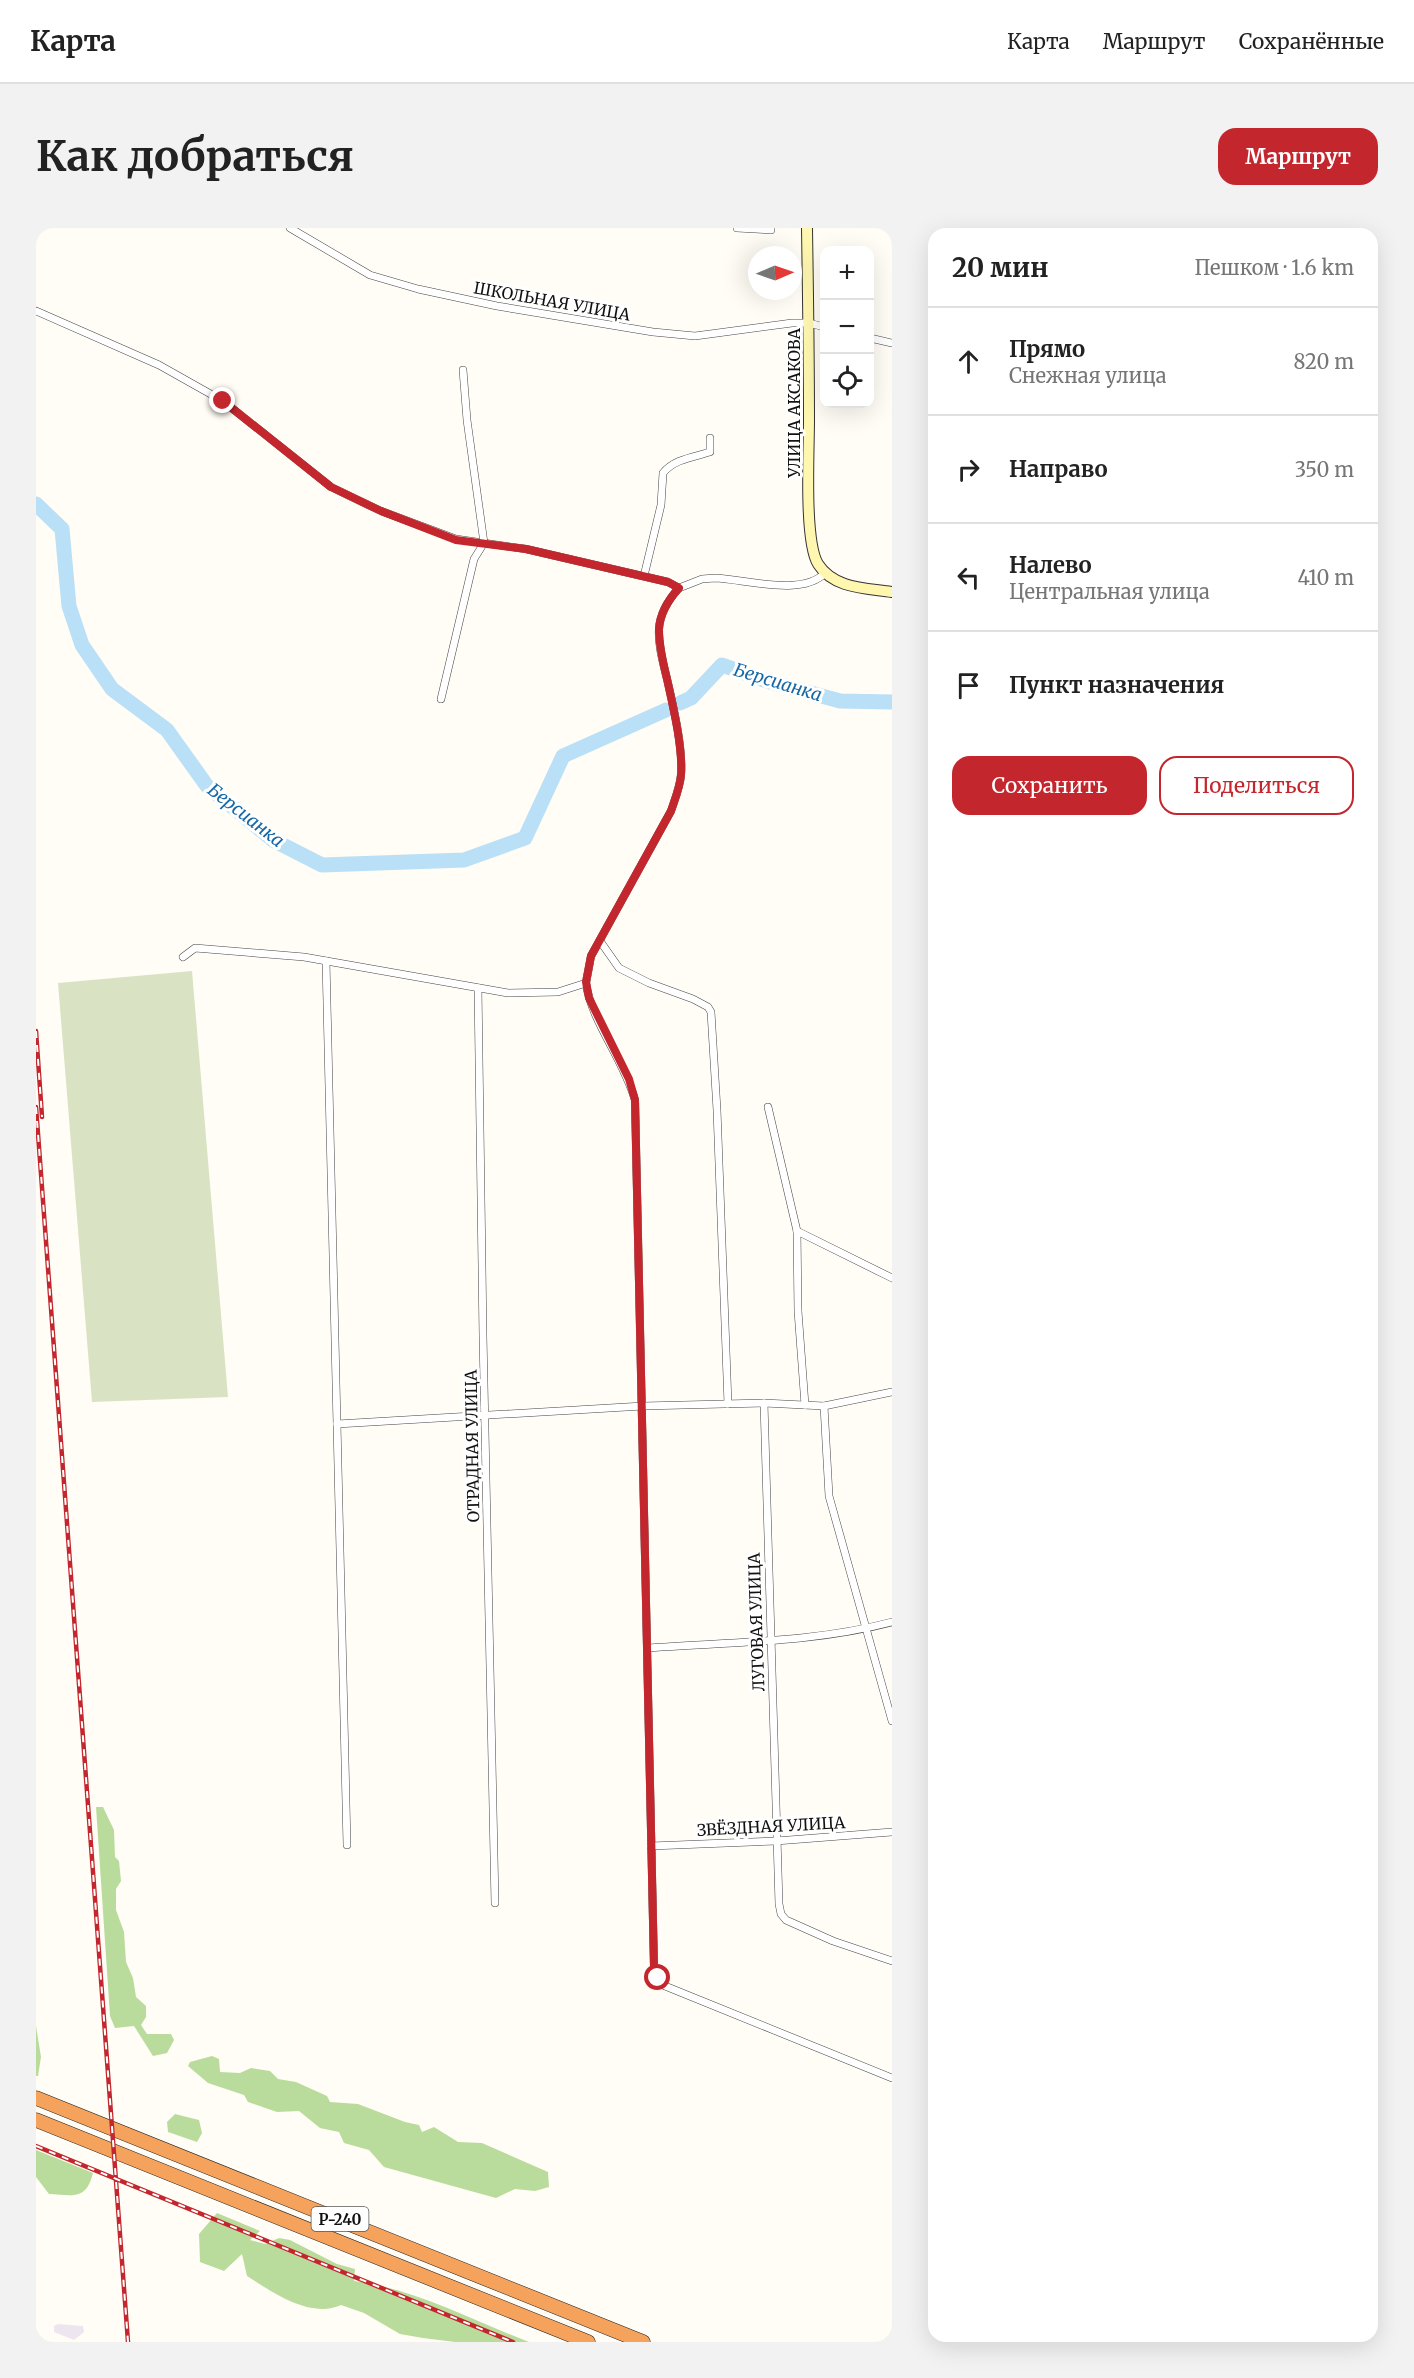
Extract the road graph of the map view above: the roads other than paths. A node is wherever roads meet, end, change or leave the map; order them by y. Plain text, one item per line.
1 (290, 228) edge
2 (737, 228) edge
3 (771, 228) edge
4 (807, 228) edge
5 (36, 311) edge
6 (809, 323) junction
7 (820, 326) edge
8 (874, 339) edge
9 (892, 343) edge
10 (463, 370) dead end
11 (710, 438) dead end
12 (484, 543) junction
13 (825, 573) junction
14 (644, 576) junction
15 (679, 588) junction
16 (892, 592) edge
17 (441, 699) dead end
18 (600, 941) junction
19 (183, 957) dead end
20 (326, 961) junction
21 (586, 982) junction
22 (478, 988) junction
23 (768, 1107) dead end
24 (796, 1231) junction
25 (892, 1278) edge
26 (892, 1392) edge
27 (764, 1403) junction
28 (728, 1404) junction
29 (805, 1405) junction
30 (643, 1406) junction
31 (824, 1406) junction
32 (484, 1417) junction
33 (337, 1424) junction
34 (892, 1622) edge
35 (866, 1629) junction
36 (771, 1639) junction
37 (647, 1648) junction
38 (892, 1721) edge
39 (892, 1832) edge
40 (776, 1841) junction
41 (347, 1845) dead end
42 (651, 1846) junction
43 (495, 1903) dead end
44 (892, 1961) edge
45 (892, 2078) edge
46 (36, 2098) edge
47 (36, 2121) edge
48 (588, 2342) edge
49 (643, 2342) edge

1 - 6 street, ШКОЛЬНАЯ УЛИЦА
2 - 3 street
4 - 6 street, УЛИЦА АКСАКОВА
5 - 12 street
6 - 7 street, ШКОЛЬНАЯ УЛИЦА
6 - 13 street, УЛИЦА АКСАКОВА
8 - 9 street
10 - 12 street
11 - 14 street
12 - 14 street
12 - 17 street
13 - 15 street
13 - 16 street
14 - 15 street
15 - 18 street
18 - 21 street
18 - 28 street
19 - 20 street
20 - 22 street
20 - 33 street
21 - 22 street
21 - 30 street
22 - 32 street, ОТРАДНАЯ УЛИЦА
23 - 24 street
24 - 25 street
24 - 29 street
26 - 31 street
27 - 28 street
27 - 29 street
27 - 36 street, ЛУГОВАЯ УЛИЦА
28 - 30 street
29 - 31 street
30 - 32 street
30 - 37 street
31 - 35 street
32 - 33 street
32 - 43 street, ОТРАДНАЯ УЛИЦА
33 - 41 street
34 - 35 street
35 - 36 street
35 - 38 street
36 - 37 street
36 - 40 street, ЛУГОВАЯ УЛИЦА
37 - 42 street
39 - 40 street, ЗВЁЗДНАЯ УЛИЦА
40 - 42 street, ЗВЁЗДНАЯ УЛИЦА
40 - 44 street, ЛУГОВАЯ УЛИЦА
42 - 45 street
46 - 49 highway, Р-240
47 - 48 highway, Р-240

